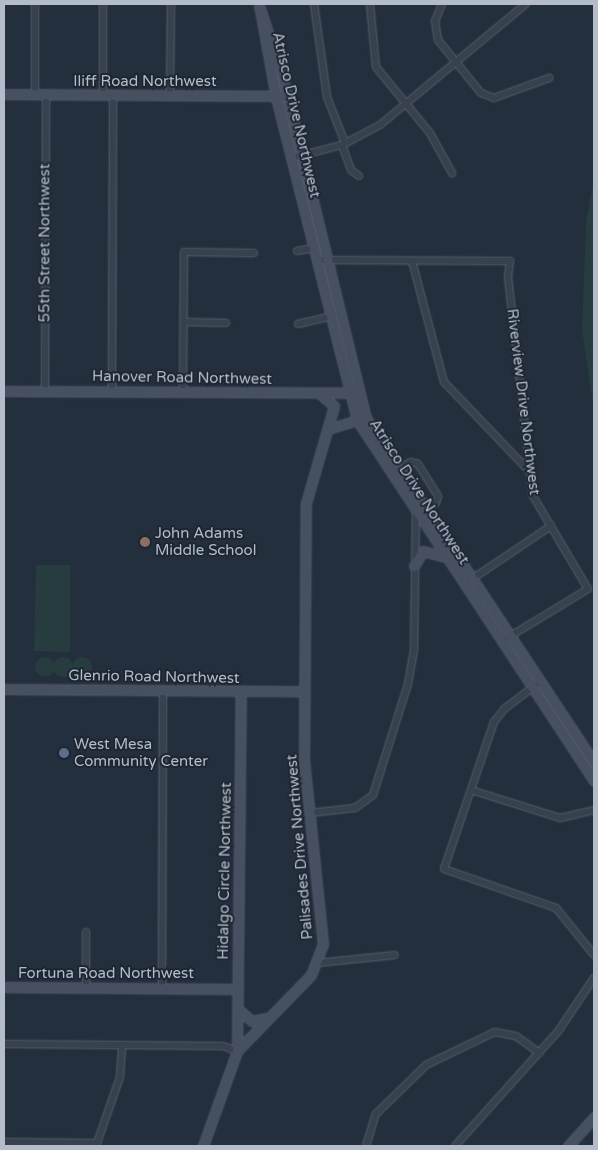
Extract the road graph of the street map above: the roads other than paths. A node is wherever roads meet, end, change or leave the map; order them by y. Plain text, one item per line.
1 (35, 4) edge
2 (103, 4) edge
3 (171, 4) edge
4 (314, 4) edge
5 (370, 4) edge
6 (442, 4) edge
7 (526, 4) edge
8 (259, 6) edge
9 (456, 63) junction
10 (549, 78) dead end
11 (4, 94) edge
12 (35, 94) junction
13 (46, 95) junction
14 (286, 95) junction
15 (103, 96) junction
16 (113, 96) junction
17 (170, 96) junction
18 (276, 97) junction
19 (404, 105) junction
20 (344, 144) junction
21 (301, 156) junction
22 (291, 158) junction
23 (452, 173) dead end
24 (360, 176) dead end
25 (314, 248) junction
26 (297, 251) dead end
27 (254, 253) dead end
28 (317, 260) junction
29 (327, 260) junction
30 (412, 261) junction
31 (335, 315) junction
32 (184, 322) junction
33 (226, 323) dead end
34 (298, 324) dead end
35 (45, 390) junction
36 (4, 391) edge
37 (112, 391) junction
38 (183, 391) junction
39 (319, 393) junction
40 (354, 393) junction
41 (362, 419) junction
42 (331, 428) junction
43 (393, 472) junction
44 (530, 472) junction
45 (425, 511) junction
46 (416, 514) junction
47 (551, 526) junction
48 (444, 557) junction
49 (414, 566) junction
50 (472, 579) junction
51 (463, 585) junction
52 (505, 639) junction
53 (536, 685) junction
54 (4, 689) edge
55 (164, 690) junction
56 (241, 691) junction
57 (304, 692) junction
58 (594, 763) edge
59 (594, 781) edge
60 (471, 790) junction
61 (594, 810) edge
62 (310, 813) junction
63 (86, 932) dead end
64 (395, 955) dead end
65 (594, 955) edge
66 (318, 963) junction
67 (594, 978) edge
68 (4, 987) edge
69 (86, 988) junction
70 (162, 988) junction
71 (238, 989) junction
72 (238, 1009) junction
73 (269, 1017) junction
74 (4, 1044) edge
75 (122, 1045) junction
76 (237, 1051) junction
77 (539, 1053) junction
78 (594, 1116) edge
79 (4, 1142) edge
80 (97, 1144) edge
81 (203, 1146) edge
82 (366, 1146) edge
83 (455, 1146) edge
84 (568, 1146) edge

1 - 12 street
2 - 15 street
3 - 17 street
4 - 20 street
5 - 19 street
6 - 9 street
7 - 9 street
8 - 14 street, Atrisco Drive Northwest
8 - 18 street, Atrisco Drive Northwest
9 - 10 street
9 - 19 street
11 - 12 street, Iliff Road Northwest
12 - 13 street, Iliff Road Northwest
13 - 15 street, Iliff Road Northwest
13 - 35 street, 55th Street Northwest
14 - 18 street, Iliff Road Northwest
14 - 21 street, Atrisco Drive Northwest
15 - 16 street, Iliff Road Northwest
16 - 17 street, Iliff Road Northwest
16 - 37 street
17 - 18 street, Iliff Road Northwest
18 - 22 street, Atrisco Drive Northwest
19 - 20 street
19 - 23 street
20 - 21 street
20 - 24 street
21 - 22 street
21 - 29 street, Atrisco Drive Northwest
22 - 25 street, Atrisco Drive Northwest
25 - 26 street
25 - 28 street, Atrisco Drive Northwest
27 - 32 street
28 - 29 street
28 - 31 street, Atrisco Drive Northwest
29 - 30 street
29 - 31 street, Atrisco Drive Northwest
30 - 44 street
30 - 44 street, Riverview Drive Northwest
31 - 34 street
31 - 40 street, Atrisco Drive Northwest
32 - 33 street
32 - 38 street
35 - 36 street, Hanover Road Northwest
35 - 37 street, Hanover Road Northwest
37 - 38 street, Hanover Road Northwest
38 - 39 street, Hanover Road Northwest
39 - 40 street, Hanover Road Northwest
39 - 42 street, Palisades Drive Northwest
40 - 41 street, Atrisco Drive Northwest
41 - 42 street
41 - 43 street, Atrisco Drive Northwest
42 - 57 street, Palisades Drive Northwest
43 - 45 street, Atrisco Drive Northwest
43 - 45 street
43 - 46 street, Atrisco Drive Northwest
44 - 47 street, Riverview Drive Northwest
45 - 46 street
45 - 50 street, Atrisco Drive Northwest
46 - 48 street, Atrisco Drive Northwest
46 - 49 street
47 - 50 street
47 - 52 street, Riverview Drive Northwest
48 - 49 street
48 - 51 street, Atrisco Drive Northwest
49 - 62 street
50 - 51 street
50 - 52 street, Atrisco Drive Northwest
51 - 52 street, Atrisco Drive Northwest
52 - 53 street, Atrisco Drive Northwest
53 - 58 street, Atrisco Drive Northwest
53 - 59 street, Atrisco Drive Northwest
53 - 60 street
54 - 55 street, Glenrio Road Northwest
55 - 56 street, Glenrio Road Northwest
55 - 70 street
56 - 57 street, Glenrio Road Northwest
56 - 71 street, Hidalgo Circle Northwest
57 - 62 street, Palisades Drive Northwest
60 - 61 street
60 - 65 street
62 - 66 street, Palisades Drive Northwest
63 - 69 street
64 - 66 street
66 - 73 street
67 - 77 street
68 - 69 street, Fortuna Road Northwest
69 - 70 street, Fortuna Road Northwest
70 - 71 street, Fortuna Road Northwest
71 - 72 street, Hidalgo Circle Northwest
72 - 73 street
72 - 76 street, Hidalgo Circle Northwest
73 - 76 street
74 - 75 street
75 - 76 street
75 - 80 street
76 - 81 street
77 - 82 street
77 - 83 street
78 - 84 street
79 - 80 street

